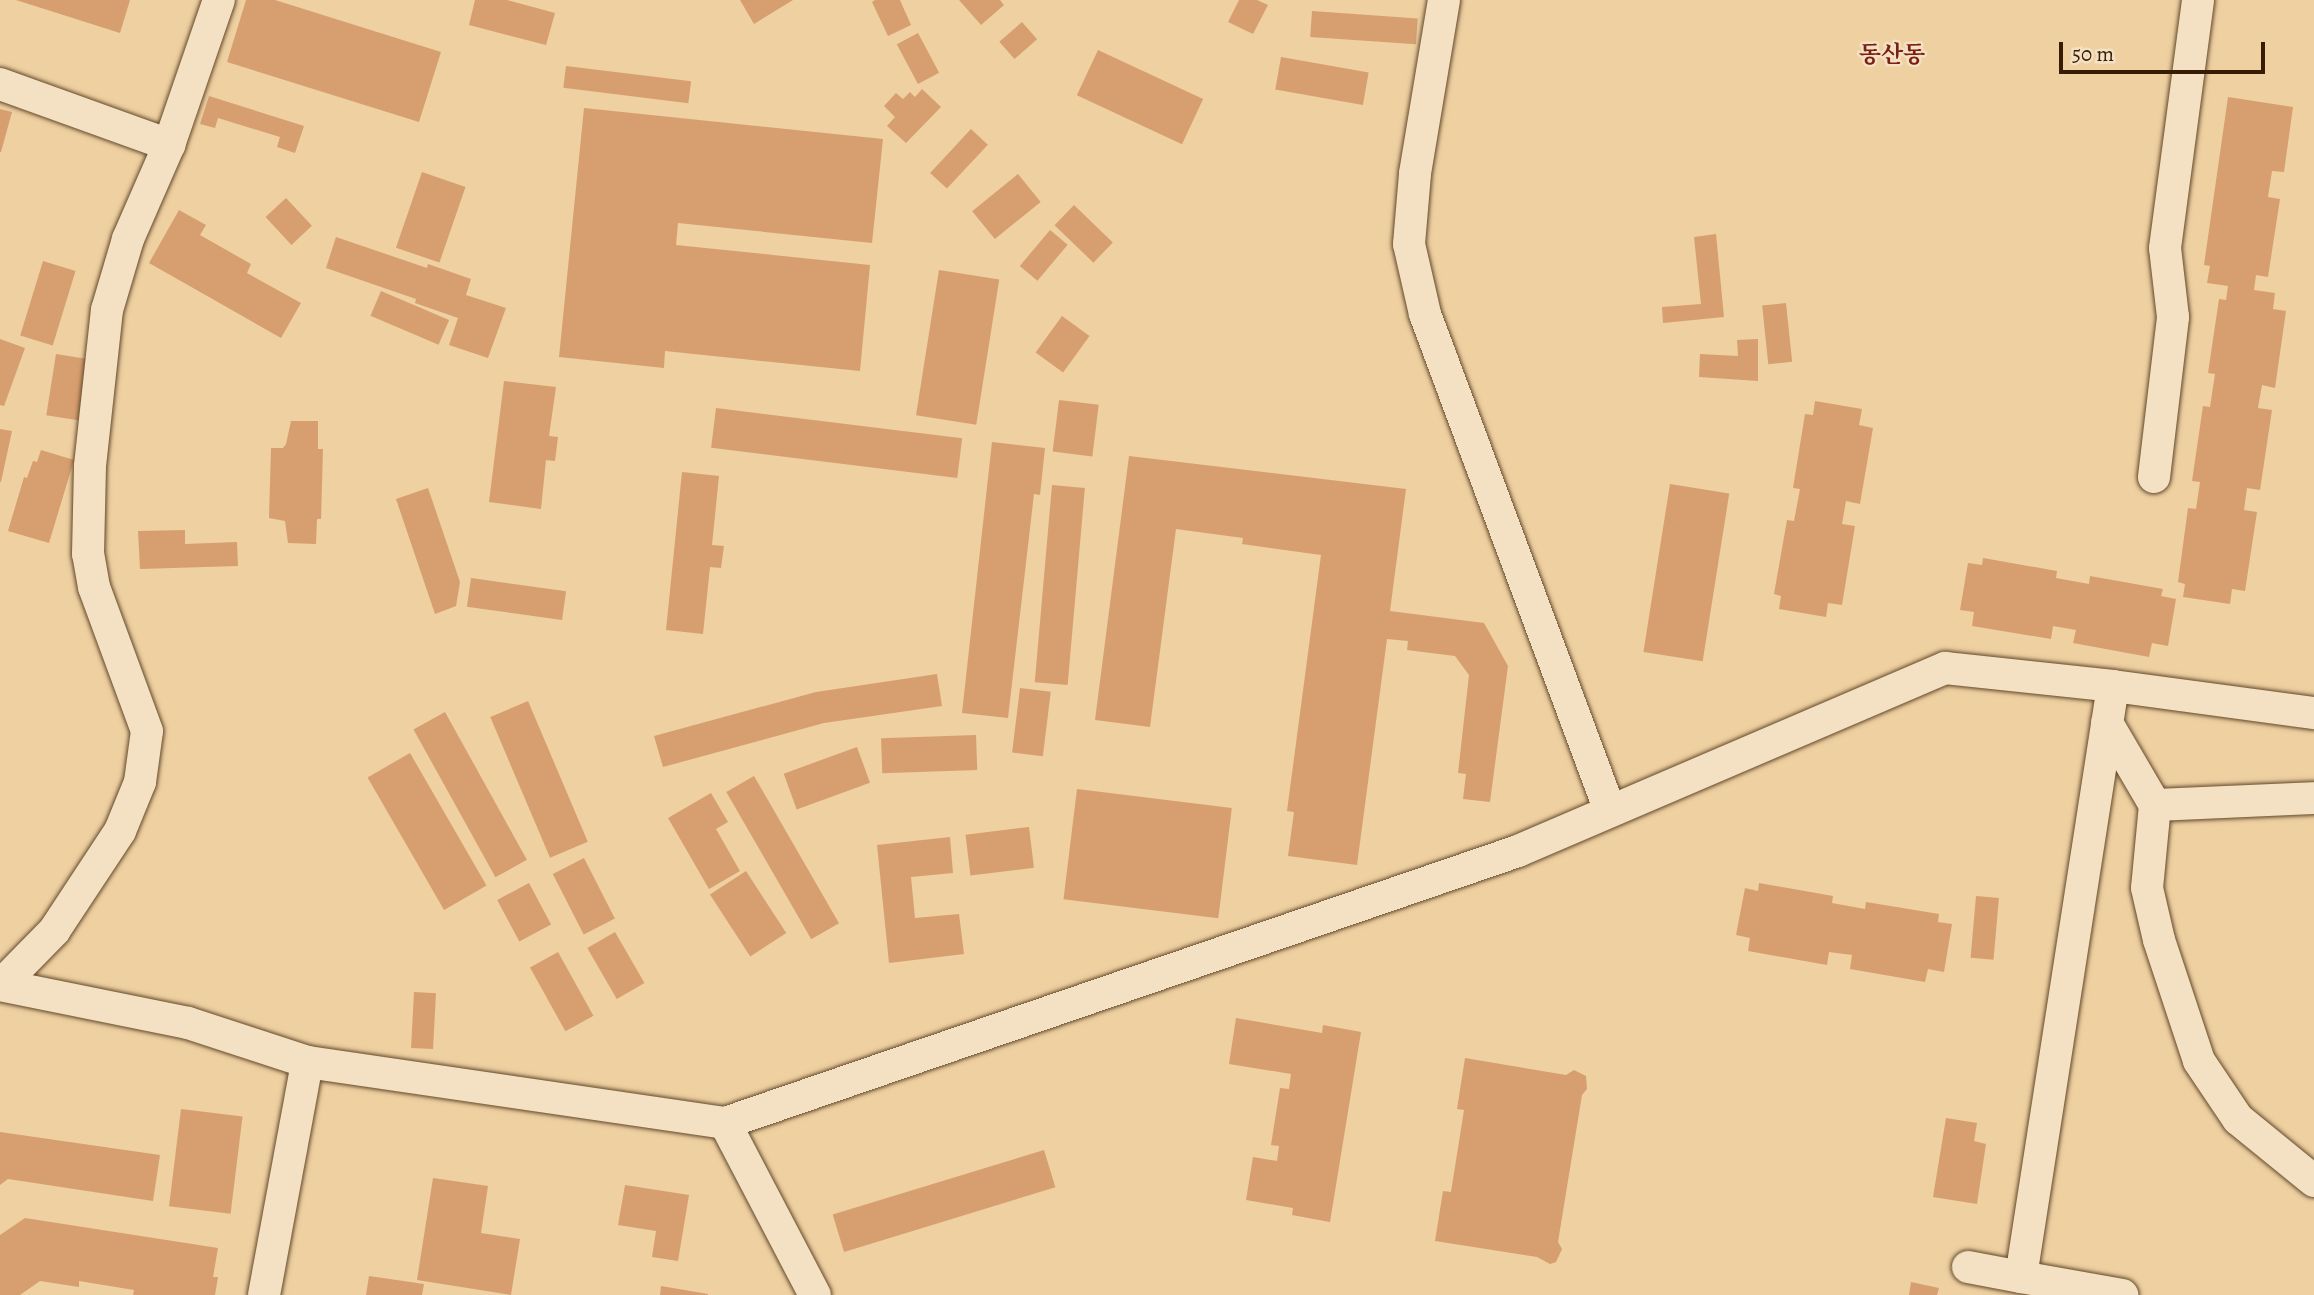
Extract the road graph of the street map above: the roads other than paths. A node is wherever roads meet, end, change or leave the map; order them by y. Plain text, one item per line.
1 (219, 0) edge
2 (1444, 0) edge
3 (2198, 0) edge
4 (0, 84) edge
5 (169, 145) junction
6 (2154, 477) dead end
7 (2113, 686) junction
8 (2314, 713) edge
9 (2107, 723) junction
10 (2314, 798) edge
11 (2155, 805) junction
12 (1610, 811) junction
13 (1, 985) edge
14 (307, 1062) junction
15 (725, 1123) junction
16 (2314, 1181) edge
17 (1968, 1267) dead end
18 (2021, 1277) junction
19 (264, 1295) edge
20 (815, 1295) edge
21 (2122, 1295) edge

1 - 5 street
2 - 12 street
3 - 6 street
4 - 5 street
5 - 13 street
7 - 8 street
7 - 9 street
7 - 12 street
9 - 11 street
9 - 18 street
10 - 11 street
11 - 16 street
12 - 15 street
13 - 14 street
14 - 15 street
14 - 19 street
15 - 20 street
17 - 18 street
18 - 21 street

